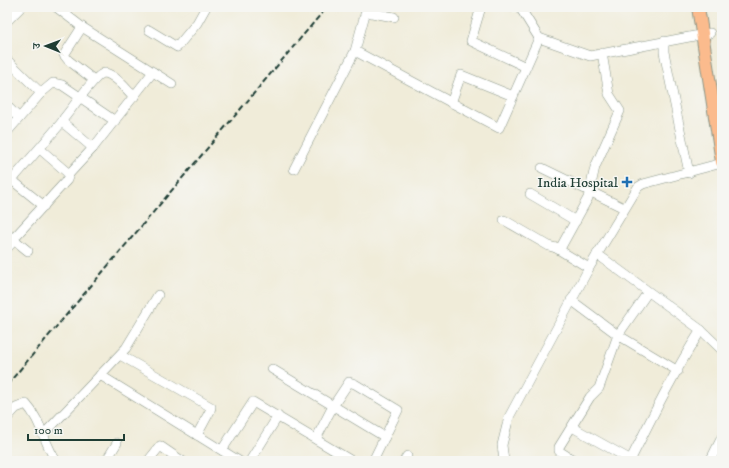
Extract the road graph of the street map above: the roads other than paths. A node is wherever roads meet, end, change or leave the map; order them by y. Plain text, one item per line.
1 (21, 7) edge
2 (56, 7) edge
3 (206, 7) edge
4 (481, 7) edge
5 (698, 7) edge
6 (704, 7) edge
7 (518, 8) edge
8 (367, 10) edge
9 (394, 17) dead end
10 (7, 21) edge
11 (82, 27) junction
12 (149, 30) dead end
13 (706, 34) junction
14 (539, 38) junction
15 (664, 42) junction
16 (355, 51) junction
17 (602, 53) junction
18 (7, 60) edge
19 (526, 67) junction
20 (153, 72) junction
21 (94, 80) junction
22 (172, 84) dead end
23 (41, 93) junction
24 (514, 96) junction
25 (134, 97) junction
26 (81, 98) junction
27 (451, 103) junction
28 (7, 106) edge
29 (722, 116) edge
30 (19, 118) junction
31 (115, 121) junction
32 (62, 122) junction
33 (7, 132) edge
34 (93, 148) junction
35 (40, 149) junction
36 (722, 162) edge
37 (542, 168) dead end
38 (294, 169) dead end
39 (689, 172) junction
40 (69, 174) junction
41 (10, 178) edge
42 (589, 192) junction
43 (530, 194) dead end
44 (44, 206) junction
45 (624, 208) junction
46 (504, 220) dead end
47 (576, 221) junction
48 (12, 237) edge
49 (7, 248) edge
50 (556, 248) junction
51 (28, 251) dead end
52 (597, 254) junction
53 (589, 268) junction
54 (648, 292) junction
55 (158, 295) dead end
56 (571, 300) junction
57 (701, 330) junction
58 (618, 335) junction
59 (722, 350) edge
60 (120, 354) junction
61 (272, 369) dead end
62 (678, 371) junction
63 (100, 376) junction
64 (333, 406) junction
65 (278, 416) junction
66 (7, 418) edge
67 (572, 427) junction
68 (43, 435) junction
69 (197, 435) junction
70 (385, 438) junction
71 (722, 438) edge
72 (316, 439) junction
73 (117, 443) dead end
74 (222, 450) junction
75 (56, 461) edge
76 (106, 461) edge
77 (148, 461) edge
78 (182, 461) edge
79 (239, 461) edge
80 (250, 461) edge
81 (352, 461) edge
82 (373, 461) edge
83 (504, 461) edge
84 (575, 461) edge
85 (632, 461) edge
86 (710, 461) edge

1 - 10 street
2 - 11 street
3 - 12 street
4 - 19 street
5 - 13 main road
6 - 13 main road
7 - 14 street
8 - 9 street
8 - 16 street
11 - 20 street
11 - 21 street
13 - 15 street
13 - 29 main road
13 - 36 main road
14 - 17 street
14 - 19 street
15 - 17 street
15 - 39 street
16 - 27 street
16 - 38 street
17 - 42 street
18 - 23 street
19 - 24 street
20 - 22 street
20 - 25 street
21 - 25 street
21 - 26 street
23 - 26 street
23 - 30 street
24 - 27 street
24 - 27 street
25 - 31 street
26 - 31 street
26 - 32 street
28 - 30 street
30 - 33 street
31 - 34 street
32 - 34 street
32 - 35 street
34 - 40 street
35 - 40 street
35 - 41 street
36 - 39 street
37 - 42 street
39 - 45 street
40 - 44 street
41 - 44 street
42 - 45 street
42 - 47 street
43 - 47 street
44 - 48 street
45 - 52 street
46 - 50 street
47 - 50 street
48 - 49 street
48 - 51 street
50 - 53 street
52 - 53 street
52 - 54 street
53 - 56 street
54 - 57 street
54 - 58 street
55 - 60 street
56 - 58 street
56 - 83 street
57 - 59 street
57 - 62 street
58 - 62 street
58 - 67 street
60 - 63 street
60 - 69 street
61 - 64 street
62 - 85 street
63 - 68 street
63 - 69 street
64 - 70 street
64 - 70 street
64 - 72 street
65 - 72 street
65 - 74 street
65 - 80 street
66 - 68 street
67 - 84 street
67 - 85 street
68 - 75 street
69 - 74 street
70 - 82 street
71 - 86 street
72 - 81 street
73 - 76 street
74 - 79 street
77 - 78 street

